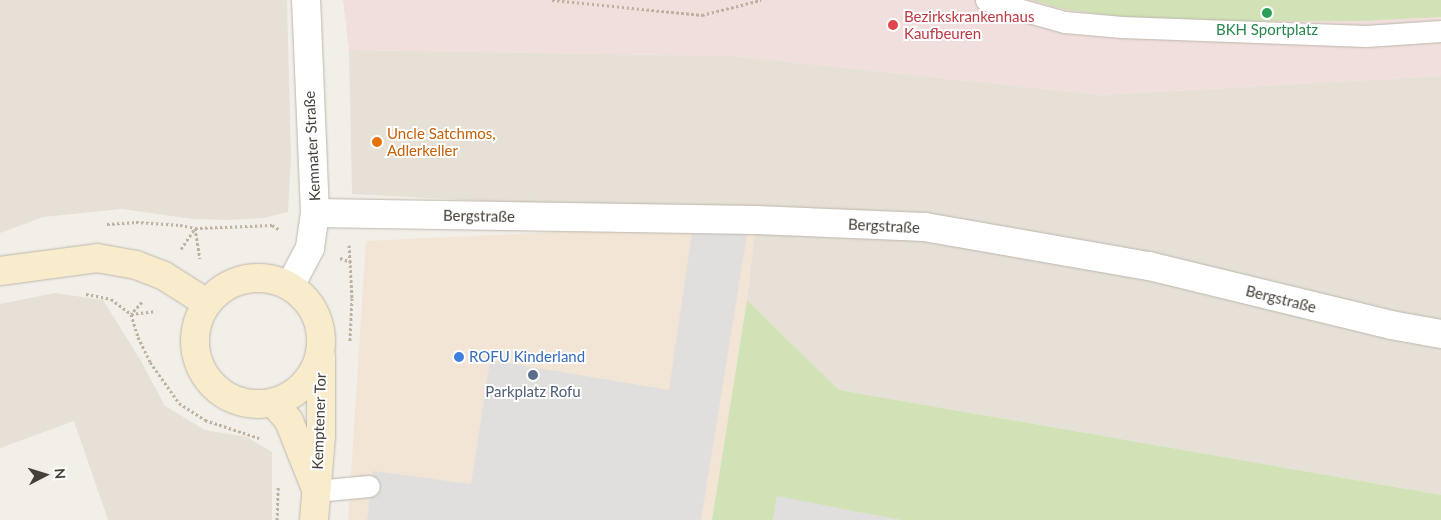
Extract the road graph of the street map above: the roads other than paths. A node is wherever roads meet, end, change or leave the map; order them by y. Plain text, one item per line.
1 (306, 0) edge
2 (986, 0) edge
3 (1441, 31) edge
4 (315, 213) junction
5 (0, 271) edge
6 (290, 286) junction
7 (207, 303) junction
8 (1441, 334) edge
9 (321, 351) junction
10 (274, 403) junction
11 (369, 486) dead end
12 (316, 491) junction
13 (314, 520) edge

1 - 4 street, Kemnater Straße
2 - 3 lane
4 - 6 street, Kemnater Straße
4 - 8 street, Bergstraße
5 - 7 main road
6 - 7 main road
6 - 9 main road
7 - 10 main road
9 - 10 main road
9 - 12 main road, Kemptener Tor
10 - 12 main road, Kemptener Tor
11 - 12 lane
12 - 13 main road, Kemptener Tor

